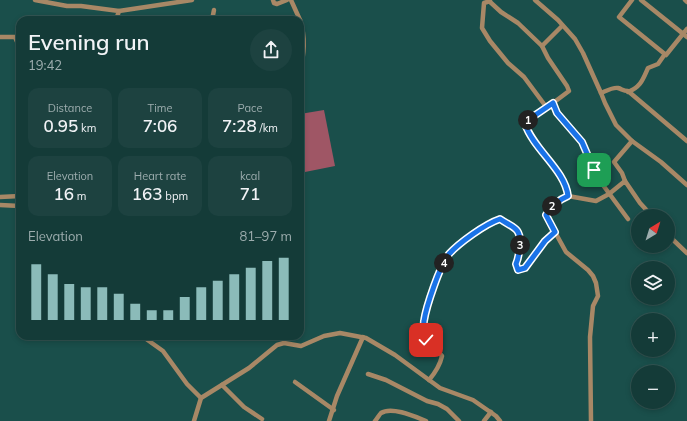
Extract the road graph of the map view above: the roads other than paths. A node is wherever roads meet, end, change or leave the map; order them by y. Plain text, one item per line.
1 (35, 0) edge
2 (192, 0) edge
3 (273, 0) edge
4 (287, 0) edge
5 (291, 0) edge
6 (535, 0) edge
7 (632, 0) edge
8 (641, 0) edge
9 (489, 1) edge
10 (214, 10) dead end
11 (119, 11) junction
12 (117, 16) edge
13 (213, 16) edge
14 (298, 16) edge
15 (562, 26) junction
16 (687, 29) edge
17 (685, 35) edge
18 (304, 36) edge
19 (0, 37) edge
20 (16, 37) edge
21 (542, 46) junction
22 (304, 53) edge
23 (665, 54) junction
24 (628, 92) junction
25 (601, 93) junction
26 (553, 103) junction
27 (547, 108) junction
28 (632, 141) junction
29 (687, 141) edge
30 (625, 181) junction
31 (687, 185) edge
32 (608, 194) junction
33 (16, 196) edge
34 (568, 196) junction
35 (0, 197) edge
36 (0, 205) edge
37 (16, 206) edge
38 (646, 209) edge
39 (628, 219) dead end
40 (555, 232) junction
41 (675, 242) edge
42 (687, 253) edge
43 (363, 337) junction
44 (148, 340) edge
45 (368, 374) dead end
46 (429, 380) junction
47 (295, 382) dead end
48 (222, 385) junction
49 (201, 398) junction
50 (334, 410) junction
51 (491, 412) junction
52 (262, 419) dead end
53 (423, 420) edge
54 (194, 421) edge
55 (329, 421) edge
56 (375, 421) edge
57 (458, 421) edge
58 (484, 421) edge
59 (500, 421) edge
60 (591, 421) edge

1 - 11 street
2 - 11 street
3 - 4 street
5 - 14 street
6 - 15 street
7 - 23 street
8 - 17 street
9 - 21 street
9 - 27 street
10 - 13 street
11 - 12 street
15 - 21 street
15 - 25 street
16 - 17 street
17 - 23 street
18 - 22 street
19 - 20 street
21 - 26 street
23 - 24 street
24 - 25 street
24 - 29 street
25 - 28 street
26 - 27 street
26 - 32 street
27 - 34 street
28 - 30 street
28 - 31 street
30 - 32 street
30 - 38 street
32 - 34 street
32 - 39 street
33 - 35 street
34 - 40 street
36 - 37 street
40 - 46 street
40 - 60 street
41 - 42 street
43 - 46 street
43 - 48 street
43 - 50 street
44 - 49 street
45 - 57 street
46 - 51 street
47 - 50 street
48 - 49 street
48 - 52 street
49 - 54 street
50 - 55 street
51 - 58 street
51 - 59 street
53 - 56 street

